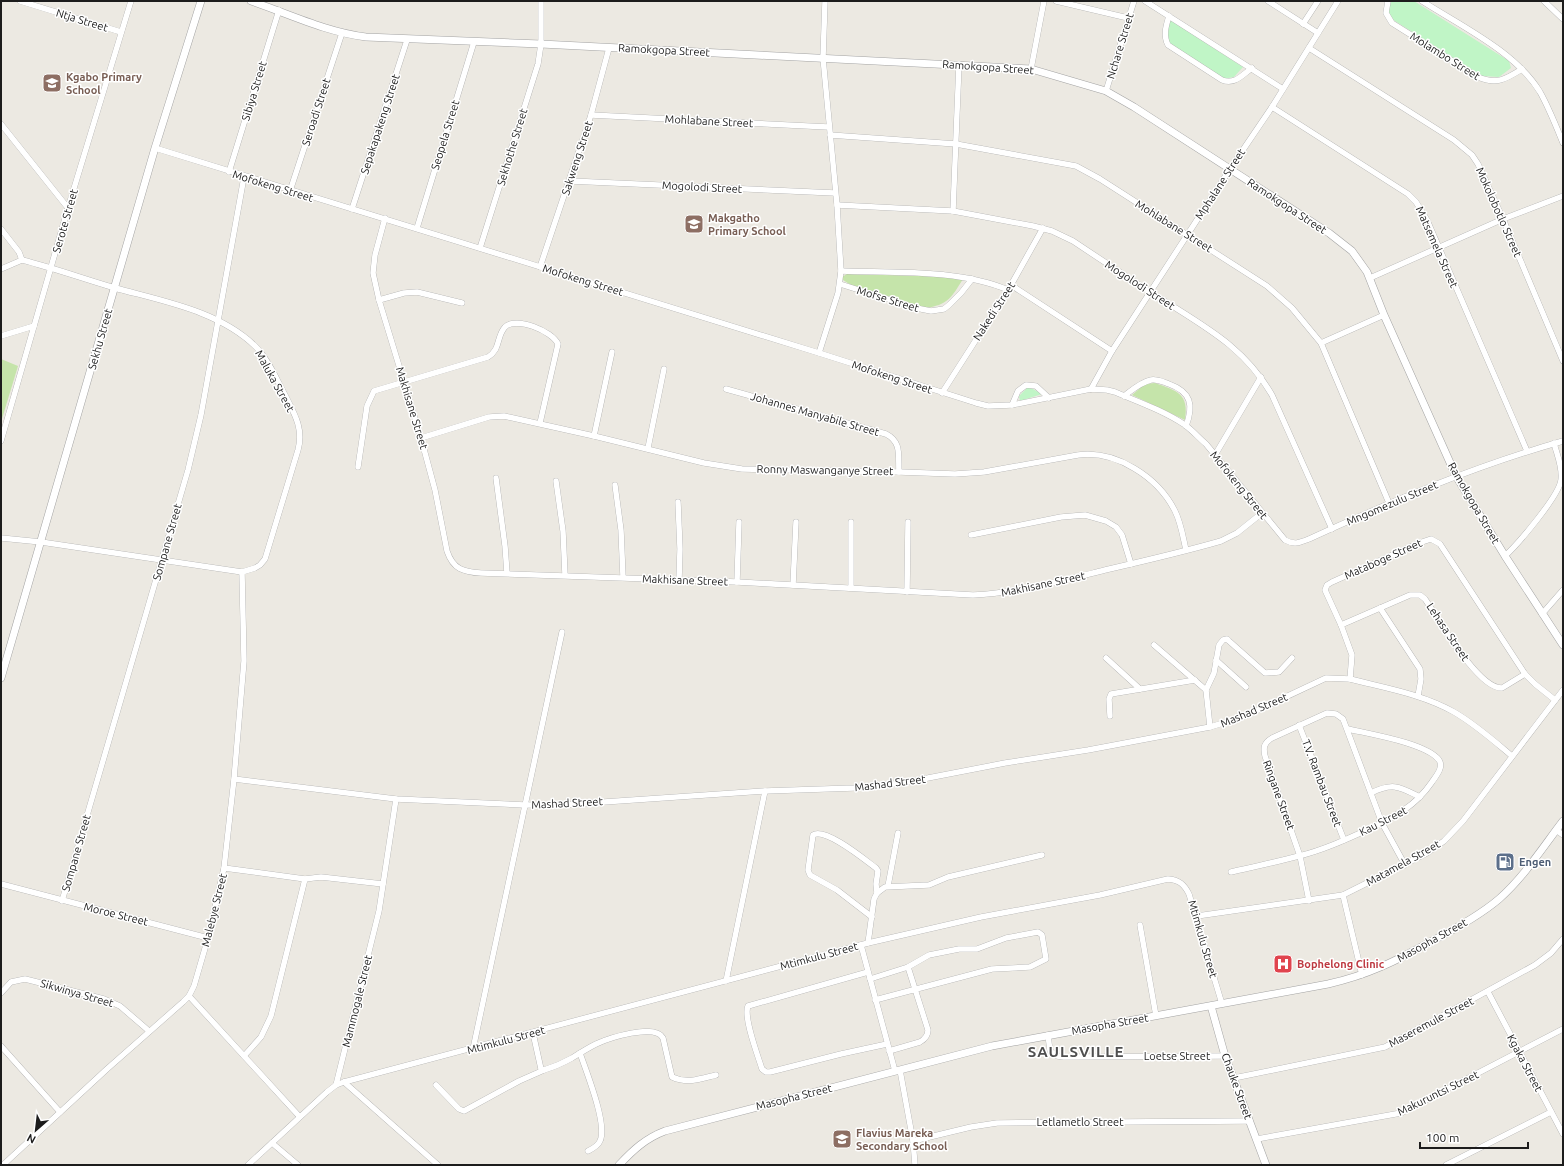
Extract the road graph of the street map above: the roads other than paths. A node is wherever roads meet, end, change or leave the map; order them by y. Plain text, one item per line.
1 (20, 1) edge
2 (131, 1) edge
3 (200, 1) edge
4 (251, 1) edge
5 (541, 1) edge
6 (825, 1) edge
7 (1044, 1) edge
8 (1056, 1) edge
9 (1134, 1) edge
10 (1145, 1) edge
11 (1268, 1) edge
12 (1318, 1) edge
13 (1338, 1) edge
14 (1388, 1) edge
15 (1422, 1) edge
16 (1544, 1) edge
17 (279, 10) junction
18 (1169, 16) junction
19 (1128, 18) junction
20 (1563, 19) edge
21 (1303, 24) junction
22 (121, 32) junction
23 (342, 33) junction
24 (1318, 33) junction
25 (407, 40) junction
26 (474, 42) junction
27 (541, 44) junction
28 (609, 48) junction
29 (1309, 48) junction
30 (823, 58) junction
31 (959, 64) junction
32 (1252, 68) junction
33 (1031, 69) junction
34 (1522, 69) junction
35 (1283, 89) junction
36 (1106, 91) junction
37 (1272, 107) junction
38 (591, 115) junction
39 (1, 124) edge
40 (828, 127) junction
41 (1561, 134) edge
42 (830, 135) junction
43 (1563, 143) edge
44 (956, 144) junction
45 (155, 148) junction
46 (1230, 169) junction
47 (228, 172) junction
48 (244, 177) junction
49 (570, 181) junction
50 (290, 191) junction
51 (835, 193) junction
52 (1563, 196) edge
53 (837, 205) junction
54 (68, 208) junction
55 (352, 209) junction
56 (953, 211) junction
57 (385, 218) junction
58 (1503, 219) junction
59 (417, 228) junction
60 (1043, 228) junction
61 (1, 229) edge
62 (1187, 234) junction
63 (1438, 247) junction
64 (480, 248) junction
65 (22, 260) junction
66 (540, 267) junction
67 (52, 268) junction
68 (1, 269) edge
69 (841, 271) junction
70 (1370, 278) junction
71 (972, 280) junction
72 (840, 284) junction
73 (114, 288) junction
74 (1009, 288) junction
75 (1150, 292) junction
76 (379, 300) junction
77 (462, 303) dead end
78 (1384, 315) junction
79 (218, 319) junction
80 (34, 326) junction
81 (1, 336) edge
82 (1322, 343) junction
83 (1112, 351) junction
84 (612, 352) dead end
85 (819, 353) junction
86 (1563, 361) edge
87 (664, 369) dead end
88 (1261, 377) junction
89 (404, 381) junction
90 (726, 389) dead end
91 (1092, 390) junction
92 (942, 393) junction
93 (1124, 396) junction
94 (1049, 398) junction
95 (1012, 405) junction
96 (540, 423) junction
97 (1186, 426) junction
98 (594, 436) junction
99 (421, 438) junction
100 (1, 441) edge
101 (1563, 441) edge
102 (1554, 444) junction
103 (648, 448) junction
104 (1527, 451) junction
105 (1215, 455) junction
106 (358, 466) dead end
107 (899, 472) junction
108 (1456, 476) junction
109 (496, 478) dead end
110 (556, 481) dead end
111 (615, 485) dead end
112 (678, 502) dead end
113 (1389, 503) junction
114 (1262, 513) junction
115 (739, 522) dead end
116 (796, 522) dead end
117 (851, 522) dead end
118 (908, 522) dead end
119 (1332, 529) junction
120 (971, 535) dead end
121 (1, 538) edge
122 (41, 542) junction
123 (1291, 543) joint
124 (1186, 550) junction
125 (1505, 556) junction
126 (163, 559) junction
127 (1131, 564) junction
128 (242, 572) junction
129 (507, 573) junction
130 (565, 575) junction
131 (623, 577) junction
132 (679, 580) junction
133 (737, 582) junction
134 (793, 585) junction
135 (851, 588) junction
136 (1563, 590) edge
137 (907, 592) junction
138 (1380, 608) junction
139 (1542, 614) junction
140 (1341, 625) junction
141 (562, 632) dead end
142 (1154, 645) dead end
143 (1563, 645) edge
144 (1106, 658) dead end
145 (1292, 658) dead end
146 (1216, 660) junction
147 (1525, 674) junction
148 (1, 678) edge
149 (1350, 679) junction
150 (1196, 680) junction
151 (1246, 687) dead end
152 (1140, 689) junction
153 (1206, 690) junction
154 (1563, 690) edge
155 (1418, 696) junction
156 (1555, 700) junction
157 (1110, 716) dead end
158 (1299, 725) junction
159 (1210, 727) junction
160 (1348, 729) junction
161 (1512, 756) junction
162 (234, 779) junction
163 (765, 791) junction
164 (1371, 793) junction
165 (1420, 797) junction
166 (396, 799) junction
167 (525, 805) junction
168 (1563, 821) edge
169 (1382, 823) junction
170 (1556, 830) junction
171 (898, 833) dead end
172 (1563, 835) edge
173 (1344, 840) junction
174 (1042, 855) dead end
175 (1300, 856) junction
176 (1405, 865) junction
177 (224, 868) junction
178 (1230, 872) dead end
179 (305, 879) junction
180 (1, 884) edge
181 (383, 884) junction
182 (888, 886) junction
183 (877, 893) junction
184 (1343, 895) junction
185 (62, 900) junction
186 (1309, 900) junction
187 (1197, 916) junction
188 (872, 917) junction
189 (1140, 925) dead end
190 (208, 938) junction
191 (1563, 939) edge
192 (868, 942) junction
193 (861, 945) junction
194 (908, 967) junction
195 (868, 972) junction
196 (1362, 975) junction
197 (870, 979) junction
198 (726, 981) junction
199 (915, 990) junction
200 (1488, 992) junction
201 (1, 993) edge
202 (189, 996) junction
203 (875, 1000) junction
204 (1222, 1004) junction
205 (1211, 1006) junction
206 (1156, 1016) junction
207 (1563, 1029) edge
208 (149, 1031) junction
209 (533, 1033) junction
210 (1048, 1035) junction
211 (887, 1044) junction
212 (1, 1046) edge
213 (473, 1049) junction
214 (889, 1051) junction
215 (1520, 1052) junction
216 (580, 1053) junction
217 (244, 1056) junction
218 (1225, 1056) junction
219 (544, 1070) junction
220 (898, 1071) junction
221 (716, 1075) dead end
222 (1234, 1078) junction
223 (344, 1082) junction
224 (336, 1085) junction
225 (436, 1085) dead end
226 (60, 1112) junction
227 (1551, 1112) junction
228 (299, 1116) junction
229 (1250, 1121) junction
230 (1563, 1134) edge
231 (1257, 1139) junction
232 (913, 1141) junction
233 (272, 1143) junction
234 (588, 1151) dead end
235 (3, 1165) edge
236 (248, 1165) edge
237 (298, 1165) edge
238 (438, 1165) edge
239 (619, 1165) edge
240 (915, 1165) edge
241 (1266, 1165) edge
242 (1446, 1165) edge

1 - 22 street, Ntja Street
2 - 22 street, Serote Street
3 - 45 street, Sekhu Street
4 - 17 street, Ramokgopa Street
5 - 27 street, Sekhothe Street
6 - 30 street
7 - 33 street
8 - 19 street
9 - 19 street, Nchare Street
10 - 18 street
11 - 21 street
12 - 21 street
13 - 24 street, Mphalane Street
14 - 34 street, Molambo Street
15 - 34 street
16 - 20 street
17 - 23 street, Ramokgopa Street
17 - 47 street, Sibiya Street
18 - 32 street
18 - 32 street
19 - 36 street, Nchare Street
21 - 24 street
22 - 54 street, Serote Street
23 - 25 street, Ramokgopa Street
23 - 50 street, Seroadi Street
24 - 29 street, Mphalane Street
25 - 26 street, Ramokgopa Street
25 - 55 street, Sepakapakeng Street
26 - 27 street, Ramokgopa Street
26 - 59 street, Seopela Street
27 - 28 street, Ramokgopa Street
27 - 64 street, Sekhothe Street
28 - 30 street, Ramokgopa Street
28 - 38 street, Sakweng Street
29 - 35 street, Mphalane Street
29 - 58 street, Mokolobotlo Street
30 - 31 street, Ramokgopa Street
30 - 40 street
31 - 33 street, Ramokgopa Street
31 - 44 street
32 - 35 street
33 - 36 street, Ramokgopa Street
34 - 41 street
35 - 37 street, Mphalane Street
36 - 46 street, Ramokgopa Street
37 - 46 street, Mphalane Street
37 - 63 street, Matsemela Street
38 - 40 street, Mohlabane Street
38 - 49 street, Sakweng Street
39 - 54 street
40 - 42 street
41 - 43 street
42 - 44 street, Mohlabane Street
42 - 51 street
44 - 56 street
44 - 62 street, Mohlabane Street
45 - 47 street, Mofokeng Street
45 - 73 street, Sekhu Street
46 - 62 street, Mphalane Street
46 - 70 street, Ramokgopa Street
47 - 48 street, Mofokeng Street
48 - 50 street, Mofokeng Street
48 - 79 street, Sompane Street
49 - 51 street, Mogolodi Street
49 - 66 street, Sakweng Street
50 - 55 street, Mofokeng Street
51 - 53 street
52 - 58 street
53 - 56 street, Mogolodi Street
53 - 69 street
54 - 67 street, Serote Street
55 - 57 street, Mofokeng Street
56 - 60 street, Mogolodi Street
57 - 59 street, Mofokeng Street
57 - 76 street, Makhisane Street
58 - 63 street
58 - 86 street, Mokolobotlo Street
59 - 64 street, Mofokeng Street
60 - 74 street, Nakedi Street
60 - 75 street, Mogolodi Street
61 - 65 street
62 - 75 street, Mphalane Street
62 - 82 street, Mohlabane Street
63 - 70 street
63 - 104 street, Matsemela Street
64 - 66 street, Mofokeng Street
65 - 67 street, Maluka Street
65 - 68 street
66 - 85 street, Mofokeng Street
67 - 73 street, Maluka Street
67 - 80 street, Serote Street
69 - 71 street, Mofse Street
69 - 72 street
70 - 78 street, Ramokgopa Street
71 - 72 street, Mofse Street
71 - 74 street, Mofse Street
72 - 85 street
73 - 79 street, Maluka Street
73 - 122 street, Sekhu Street
74 - 83 street, Mofse Street
74 - 92 street, Nakedi Street
75 - 83 street, Mphalane Street
75 - 88 street, Mogolodi Street
76 - 77 street
76 - 89 street, Makhisane Street
78 - 82 street
78 - 108 street, Ramokgopa Street
79 - 126 street, Sompane Street
79 - 128 street, Maluka Street
80 - 81 street
80 - 100 street, Serote Street
82 - 113 street, Mohlabane Street
83 - 91 street, Mphalane Street
84 - 98 street
85 - 92 street, Mofokeng Street
87 - 103 street
88 - 105 street
88 - 119 street, Mogolodi Street
89 - 96 street
89 - 99 street, Makhisane Street
89 - 106 street
90 - 107 street, Johannes Manyabile Street
91 - 93 street, Mofokeng Street
91 - 94 street, Mofokeng Street
92 - 95 street, Mofokeng Street
93 - 97 street, Mofokeng Street
93 - 97 street
94 - 95 street, Mofokeng Street
94 - 95 street
96 - 98 street, Ronny Maswanganye Street
96 - 99 street, Ronny Maswanganye Street
97 - 105 street, Mofokeng Street
98 - 103 street, Ronny Maswanganye Street
99 - 129 street, Makhisane Street
101 - 102 street, Mngomezulu Street
102 - 104 street, Mngomezulu Street
102 - 125 street
103 - 107 street, Ronny Maswanganye Street
104 - 108 street, Mngomezulu Street
105 - 114 street, Mofokeng Street
107 - 124 street, Ronny Maswanganye Street
108 - 113 street, Mngomezulu Street
108 - 125 street, Ramokgopa Street
109 - 129 street
110 - 130 street
111 - 131 street
112 - 132 street
113 - 119 street, Mngomezulu Street
114 - 123 street, Mofokeng Street
114 - 124 street, Makhisane Street
115 - 133 street
116 - 134 street
117 - 135 street
118 - 137 street
119 - 123 street, Mngomezulu Street
120 - 127 street
121 - 122 street
122 - 126 street
122 - 148 street, Sekhu Street
124 - 127 street, Makhisane Street
125 - 139 street, Ramokgopa Street
126 - 128 street
126 - 185 street, Sompane Street
127 - 137 street, Makhisane Street
128 - 162 street, Malebye Street
129 - 130 street, Makhisane Street
130 - 131 street, Makhisane Street
131 - 132 street, Makhisane Street
132 - 133 street, Makhisane Street
133 - 134 street, Makhisane Street
134 - 135 street, Makhisane Street
135 - 137 street, Makhisane Street
136 - 139 street
138 - 140 street, Lehasa Street
138 - 147 street, Lehasa Street
138 - 155 street
139 - 143 street, Ramokgopa Street
140 - 147 street, Mataboge Street
140 - 149 street, Mataboge Street
141 - 167 street
142 - 150 street
144 - 152 street
145 - 146 street
146 - 151 street
146 - 153 street
147 - 156 street, Mataboge Street
149 - 155 street, Mashad Street
149 - 159 street, Mashad Street
150 - 152 street
150 - 153 street
152 - 157 street
153 - 159 street
154 - 156 street, Matamela Street
155 - 161 street, Mashad Street
156 - 161 street, Matamela Street
158 - 160 street, Ringane Street
158 - 173 street, T.V. Rambau Street
158 - 175 street, Ringane Street
159 - 163 street, Mashad Street
160 - 164 street
160 - 165 street, Kau Street
161 - 176 street, Matamela Street
162 - 166 street, Mashad Street
162 - 177 street, Malebye Street
163 - 167 street, Mashad Street
163 - 198 street
164 - 165 street
164 - 169 street
165 - 169 street, Kau Street
166 - 167 street, Mashad Street
166 - 181 street, Mammogale Street
167 - 213 street
168 - 170 street, Masopha Street
169 - 173 street, Kau Street
169 - 176 street
170 - 172 street
170 - 196 street, Masopha Street
171 - 182 street
173 - 175 street, Kau Street
174 - 182 street
175 - 178 street, Kau Street
175 - 186 street, Ringane Street
176 - 184 street, Matamela Street
177 - 179 street
177 - 190 street, Malebye Street
179 - 181 street
179 - 217 street
180 - 185 street, Moroe Street
181 - 224 street, Mammogale Street
182 - 183 street
183 - 188 street
183 - 188 street
184 - 186 street, Matamela Street
184 - 196 street
185 - 190 street, Moroe Street
186 - 187 street, Matamela Street
187 - 192 street, Mtimkulu Street
187 - 204 street, Mtimkulu Street
188 - 192 street
189 - 206 street
190 - 202 street, Malebye Street
191 - 200 street, Maseremule Street
192 - 193 street, Mtimkulu Street
193 - 195 street
193 - 198 street, Mtimkulu Street
194 - 197 street
194 - 199 street
194 - 199 street
195 - 197 street
195 - 211 street
196 - 204 street, Masopha Street
197 - 203 street
198 - 209 street, Mtimkulu Street
199 - 203 street
199 - 214 street
200 - 215 street, Kgaka Street
200 - 222 street, Maseremule Street
201 - 208 street, Sikwinya Street
202 - 208 street, Malebye Street
202 - 217 street
203 - 211 street
204 - 205 street, Masopha Street
205 - 206 street, Masopha Street
205 - 218 street, Chauke Street
206 - 210 street, Masopha Street
207 - 215 street, Makuruntsi Street
208 - 226 street, Malebye Street
209 - 213 street, Mtimkulu Street
209 - 219 street
210 - 218 street, Loetse Street
210 - 220 street, Masopha Street
211 - 214 street
212 - 226 street
213 - 223 street, Mtimkulu Street
214 - 220 street
215 - 227 street, Kgaka Street
215 - 231 street, Makuruntsi Street
216 - 219 street
216 - 221 street
216 - 234 street
217 - 228 street
218 - 222 street, Chauke Street
219 - 225 street
220 - 232 street
220 - 239 street, Masopha Street
222 - 229 street, Chauke Street
223 - 224 street, Mtimkulu Street
223 - 238 street
224 - 228 street
226 - 235 street, Malebye Street
227 - 230 street, Kgaka Street
227 - 242 street
228 - 233 street
229 - 231 street, Chauke Street
229 - 232 street, Letlametlo Street
231 - 241 street, Chauke Street
232 - 240 street
233 - 236 street
233 - 237 street

